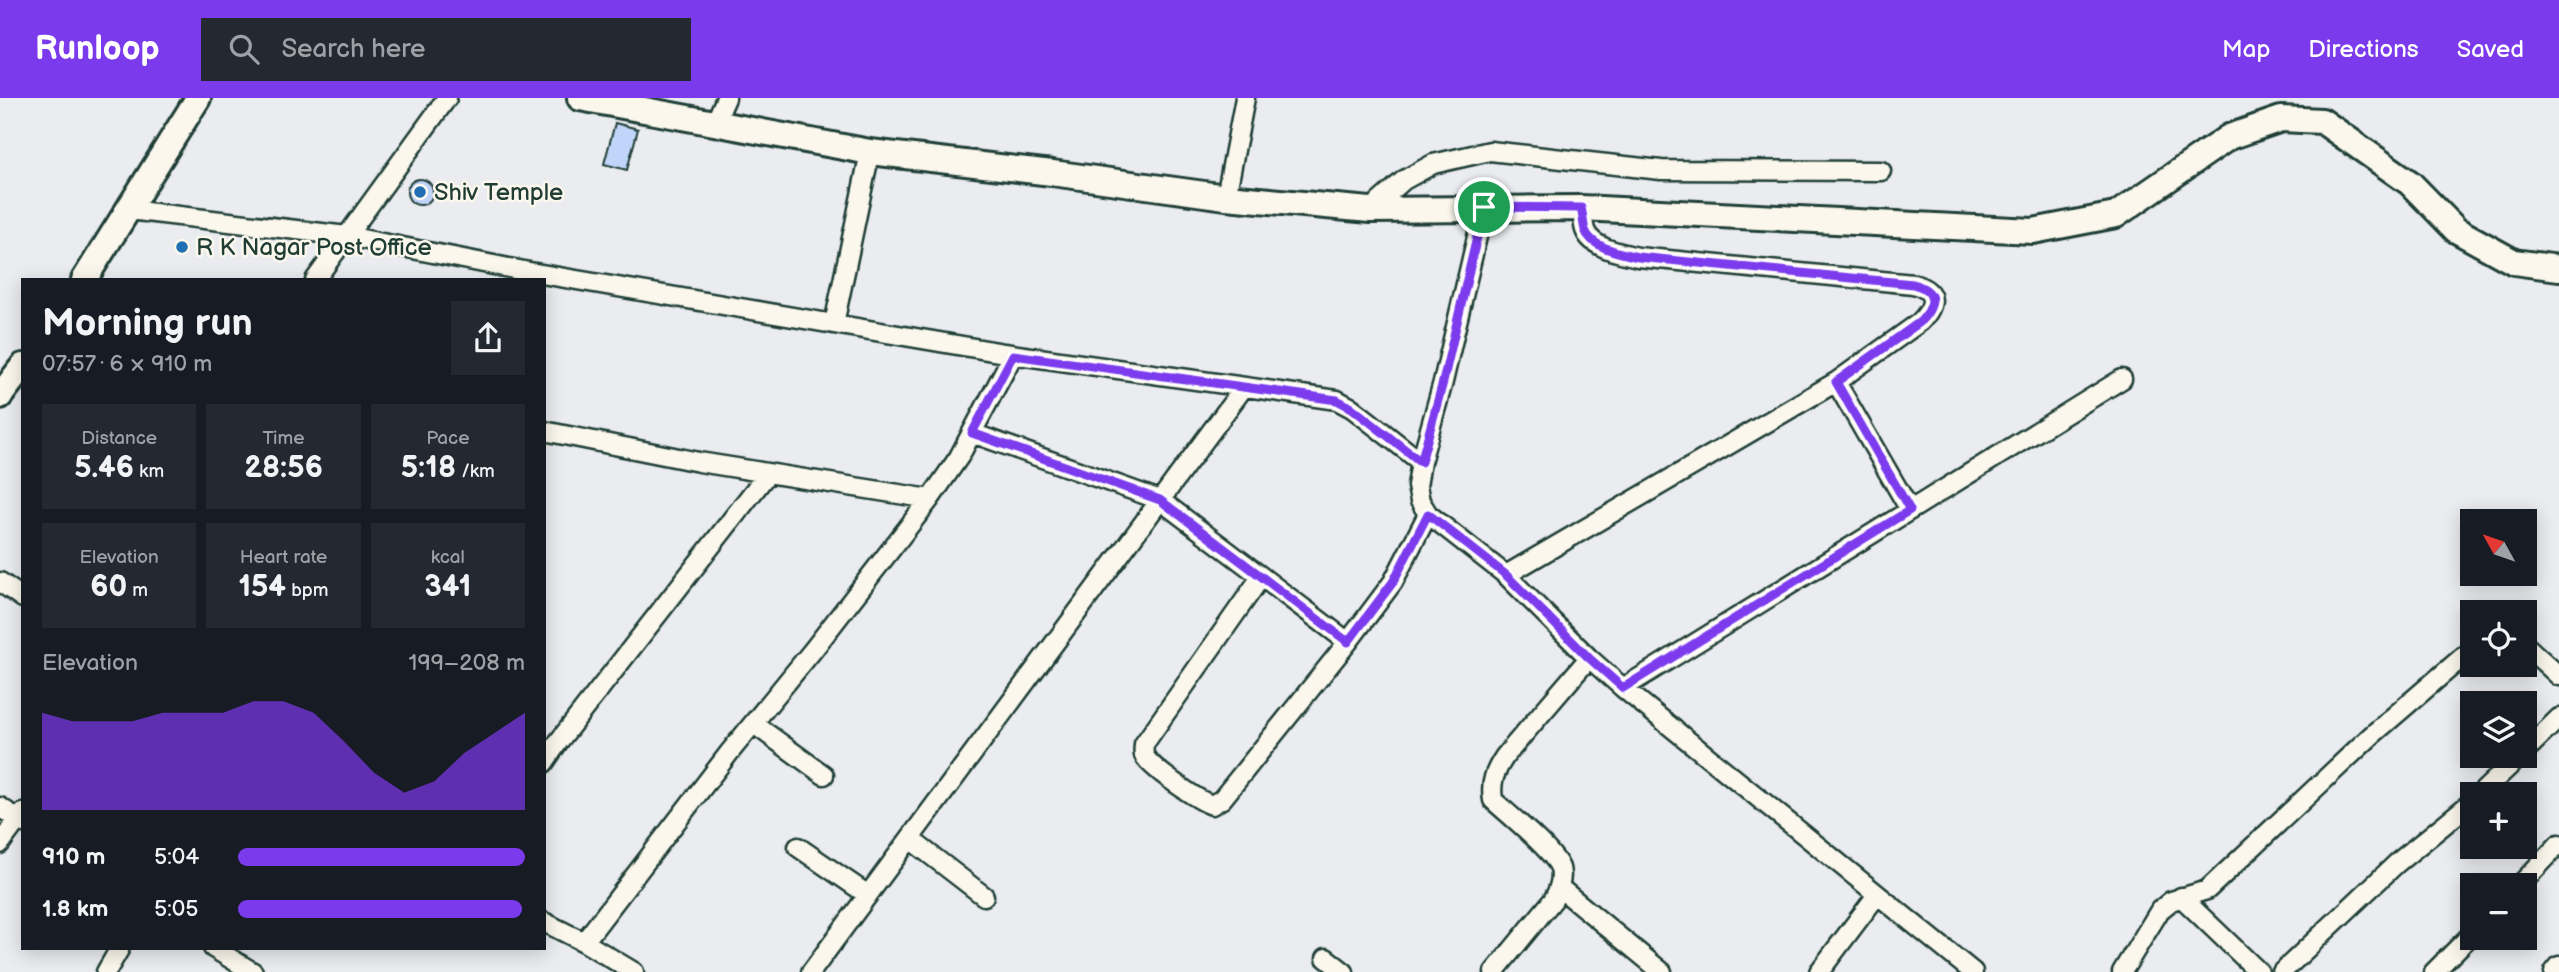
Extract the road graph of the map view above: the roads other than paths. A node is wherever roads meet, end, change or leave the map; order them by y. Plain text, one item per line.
1 (198, 98) edge
2 (446, 98) edge
3 (580, 98) edge
4 (726, 98) edge
5 (1245, 98) edge
6 (715, 123) junction
7 (870, 152) junction
8 (1881, 172) dead end
9 (1226, 198) junction
10 (1484, 207) junction
11 (1581, 208) junction
12 (129, 209) junction
13 (1370, 210) junction
14 (347, 236) junction
15 (2559, 268) edge
16 (520, 276) edge
17 (85, 278) edge
18 (316, 278) edge
19 (546, 280) edge
20 (834, 324) junction
21 (1013, 355) junction
22 (21, 369) edge
23 (2122, 379) dead end
24 (1836, 382) junction
25 (1244, 387) junction
26 (0, 396) edge
27 (546, 430) edge
28 (972, 433) junction
29 (1421, 462) junction
30 (768, 473) junction
31 (930, 499) junction
32 (1160, 500) junction
33 (1910, 510) junction
34 (1428, 514) junction
35 (1506, 575) junction
36 (1261, 577) junction
37 (0, 582) edge
38 (21, 597) edge
39 (1348, 642) junction
40 (2537, 656) edge
41 (1589, 658) junction
42 (2460, 659) edge
43 (2559, 676) edge
44 (1623, 688) junction
45 (2559, 718) edge
46 (754, 724) junction
47 (552, 736) edge
48 (2537, 739) edge
49 (546, 756) edge
50 (2507, 768) edge
51 (824, 775) dead end
52 (2493, 782) edge
53 (0, 807) edge
54 (2460, 812) edge
55 (21, 819) edge
56 (910, 839) junction
57 (0, 844) edge
58 (2559, 844) edge
59 (798, 848) dead end
60 (2531, 873) edge
61 (1560, 888) junction
62 (868, 895) junction
63 (1877, 895) junction
64 (984, 897) dead end
65 (2181, 897) junction
66 (546, 923) edge
67 (584, 942) junction
68 (2460, 946) edge
69 (119, 950) edge
70 (216, 950) edge
71 (1326, 958) dead end
72 (2559, 966) edge
73 (106, 972) edge
74 (253, 972) edge
75 (634, 972) edge
76 (811, 972) edge
77 (1344, 972) edge
78 (1494, 972) edge
79 (1662, 972) edge
80 (1819, 972) edge
81 (1973, 972) edge
82 (2122, 972) edge
83 (2259, 972) edge
84 (2282, 972) edge
85 (2434, 972) edge
86 (2554, 972) edge

1 - 12 street
2 - 14 street
3 - 6 street
4 - 6 street
5 - 9 street
6 - 7 street
7 - 9 street
7 - 20 street
8 - 13 street
9 - 13 street
10 - 11 street
10 - 13 street
10 - 29 street
11 - 15 street
11 - 24 street
12 - 14 street
12 - 17 street
14 - 16 street
14 - 18 street
19 - 20 street
20 - 21 street
21 - 25 street
21 - 28 street
22 - 26 street
23 - 33 street
24 - 33 street
24 - 35 street
25 - 29 street
25 - 32 street
27 - 30 street
28 - 31 street
28 - 32 street
29 - 34 street
30 - 31 street
30 - 47 street
31 - 46 street
32 - 36 street
32 - 56 street
33 - 44 street
34 - 35 street
34 - 39 street
35 - 41 street
36 - 39 street
36 - 39 street
37 - 38 street
40 - 43 street
41 - 44 street
41 - 61 street
42 - 65 street
44 - 63 street
45 - 48 street
46 - 51 street
46 - 67 street
47 - 49 street
50 - 52 street
53 - 55 street
54 - 84 street
55 - 57 street
56 - 62 street
56 - 64 street
58 - 60 street
59 - 62 street
61 - 78 street
61 - 79 street
62 - 76 street
63 - 80 street
63 - 81 street
65 - 82 street
65 - 83 street
66 - 67 street
67 - 75 street
68 - 85 street
69 - 73 street
70 - 74 street
71 - 77 street
72 - 86 street

